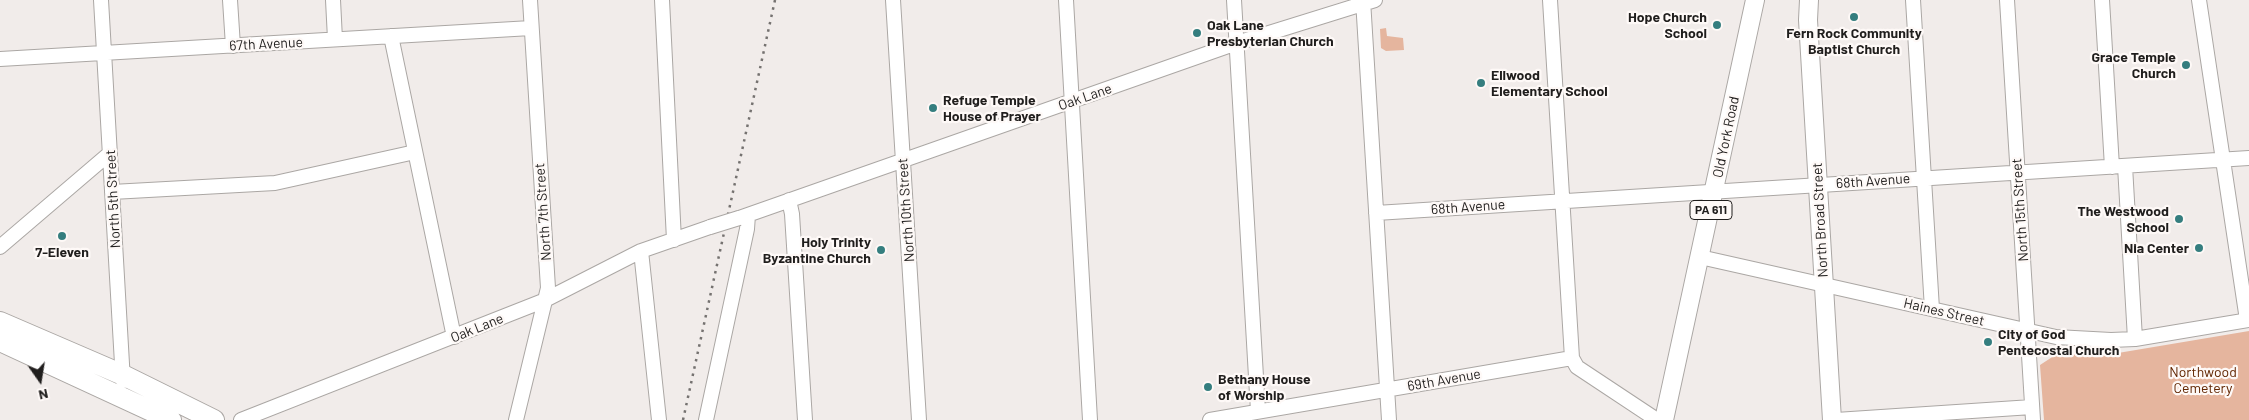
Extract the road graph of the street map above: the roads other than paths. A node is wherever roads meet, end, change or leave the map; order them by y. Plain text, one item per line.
1 (101, 0) edge
2 (230, 0) edge
3 (333, 0) edge
4 (530, 0) edge
5 (662, 0) edge
6 (893, 0) edge
7 (1066, 0) edge
8 (1234, 0) edge
9 (1550, 0) edge
10 (1755, 0) edge
11 (1804, 0) edge
12 (1809, 0) edge
13 (1914, 0) edge
14 (2007, 0) edge
15 (2102, 0) edge
16 (2199, 0) edge
17 (1367, 1) edge
18 (1808, 20) junction
19 (531, 28) junction
20 (391, 36) junction
21 (335, 40) junction
22 (1237, 43) junction
23 (233, 46) junction
24 (104, 53) junction
25 (0, 59) edge
26 (1072, 102) junction
27 (415, 152) junction
28 (110, 153) junction
29 (2249, 158) edge
30 (2223, 160) junction
31 (903, 161) junction
32 (2118, 167) junction
33 (2017, 173) junction
34 (1924, 178) junction
35 (1818, 185) junction
36 (112, 192) junction
37 (1715, 192) junction
38 (789, 200) junction
39 (1564, 200) junction
40 (1376, 213) junction
41 (744, 216) junction
42 (674, 240) junction
43 (0, 247) edge
44 (641, 251) junction
45 (1700, 257) junction
46 (1824, 286) junction
47 (543, 301) junction
48 (1932, 309) junction
49 (2248, 320) edge
50 (0, 322) edge
51 (2028, 332) junction
52 (454, 337) junction
53 (2135, 339) junction
54 (0, 341) edge
55 (1572, 358) junction
56 (123, 375) junction
57 (1387, 390) junction
58 (122, 397) junction
59 (1258, 411) junction
60 (2032, 413) edge
61 (171, 420) edge
62 (214, 420) edge
63 (241, 420) edge
64 (516, 420) edge
65 (659, 420) edge
66 (706, 420) edge
67 (805, 420) edge
68 (919, 420) edge
69 (1090, 420) edge
70 (1210, 420) edge
71 (1389, 420) edge
72 (1657, 420) edge
73 (1664, 420) edge
74 (1834, 420) edge

1 - 24 street, North 5th Street
2 - 23 street
3 - 21 street
4 - 19 street, North 7th Street
5 - 42 street
6 - 31 street, North 10th Street
7 - 26 street
8 - 22 street
9 - 39 street
10 - 37 main road, Old York Road / PA 611
11 - 18 main road, North Broad Street
12 - 18 main road, North Broad Street
13 - 34 street
14 - 33 street, North 15th Street
15 - 32 street
16 - 30 street
17 - 22 street, Oak Lane
17 - 40 street
18 - 35 main road, North Broad Street
19 - 20 street, 67th Avenue
19 - 47 street, North 7th Street
20 - 21 street, 67th Avenue
20 - 27 street
21 - 23 street, 67th Avenue
22 - 26 street, Oak Lane
22 - 59 street
23 - 24 street, 67th Avenue
24 - 25 street, 67th Avenue
24 - 28 street, North 5th Street
26 - 31 street, Oak Lane
26 - 69 street
27 - 36 street
27 - 52 street
28 - 36 street, North 5th Street
28 - 43 street
29 - 30 street, 68th Avenue
30 - 32 street, 68th Avenue
30 - 49 street
31 - 38 street, Oak Lane
31 - 68 street, North 10th Street
32 - 33 street, 68th Avenue
32 - 53 street
33 - 34 street, 68th Avenue
33 - 51 street, North 15th Street
34 - 35 street, 68th Avenue
34 - 48 street
35 - 37 street, 68th Avenue
35 - 46 main road, North Broad Street
36 - 56 street, North 5th Street
37 - 39 street, 68th Avenue
37 - 45 main road, Old York Road / PA 611
38 - 41 street, Oak Lane
38 - 67 street
39 - 40 street, 68th Avenue
39 - 55 street
40 - 57 street
41 - 42 street, Oak Lane, bridge
41 - 66 street
42 - 44 street, Oak Lane
44 - 47 street, Oak Lane
44 - 65 street
45 - 46 street, Haines Street
45 - 73 main road, Old York Road / PA 611
46 - 48 street, Haines Street
46 - 74 main road, North Broad Street
47 - 52 street, Oak Lane
47 - 64 street, North 7th Street
48 - 51 street, Haines Street
49 - 53 street, Haines Street
50 - 56 highway
51 - 53 street, Haines Street
51 - 60 street, North 15th Street
52 - 63 street, Oak Lane
54 - 58 highway
55 - 57 street, 69th Avenue
55 - 72 street
56 - 58 street, North 5th Street
56 - 62 highway
57 - 59 street, 69th Avenue
57 - 71 street
58 - 61 highway
59 - 70 street, 69th Avenue
60 - 74 street

